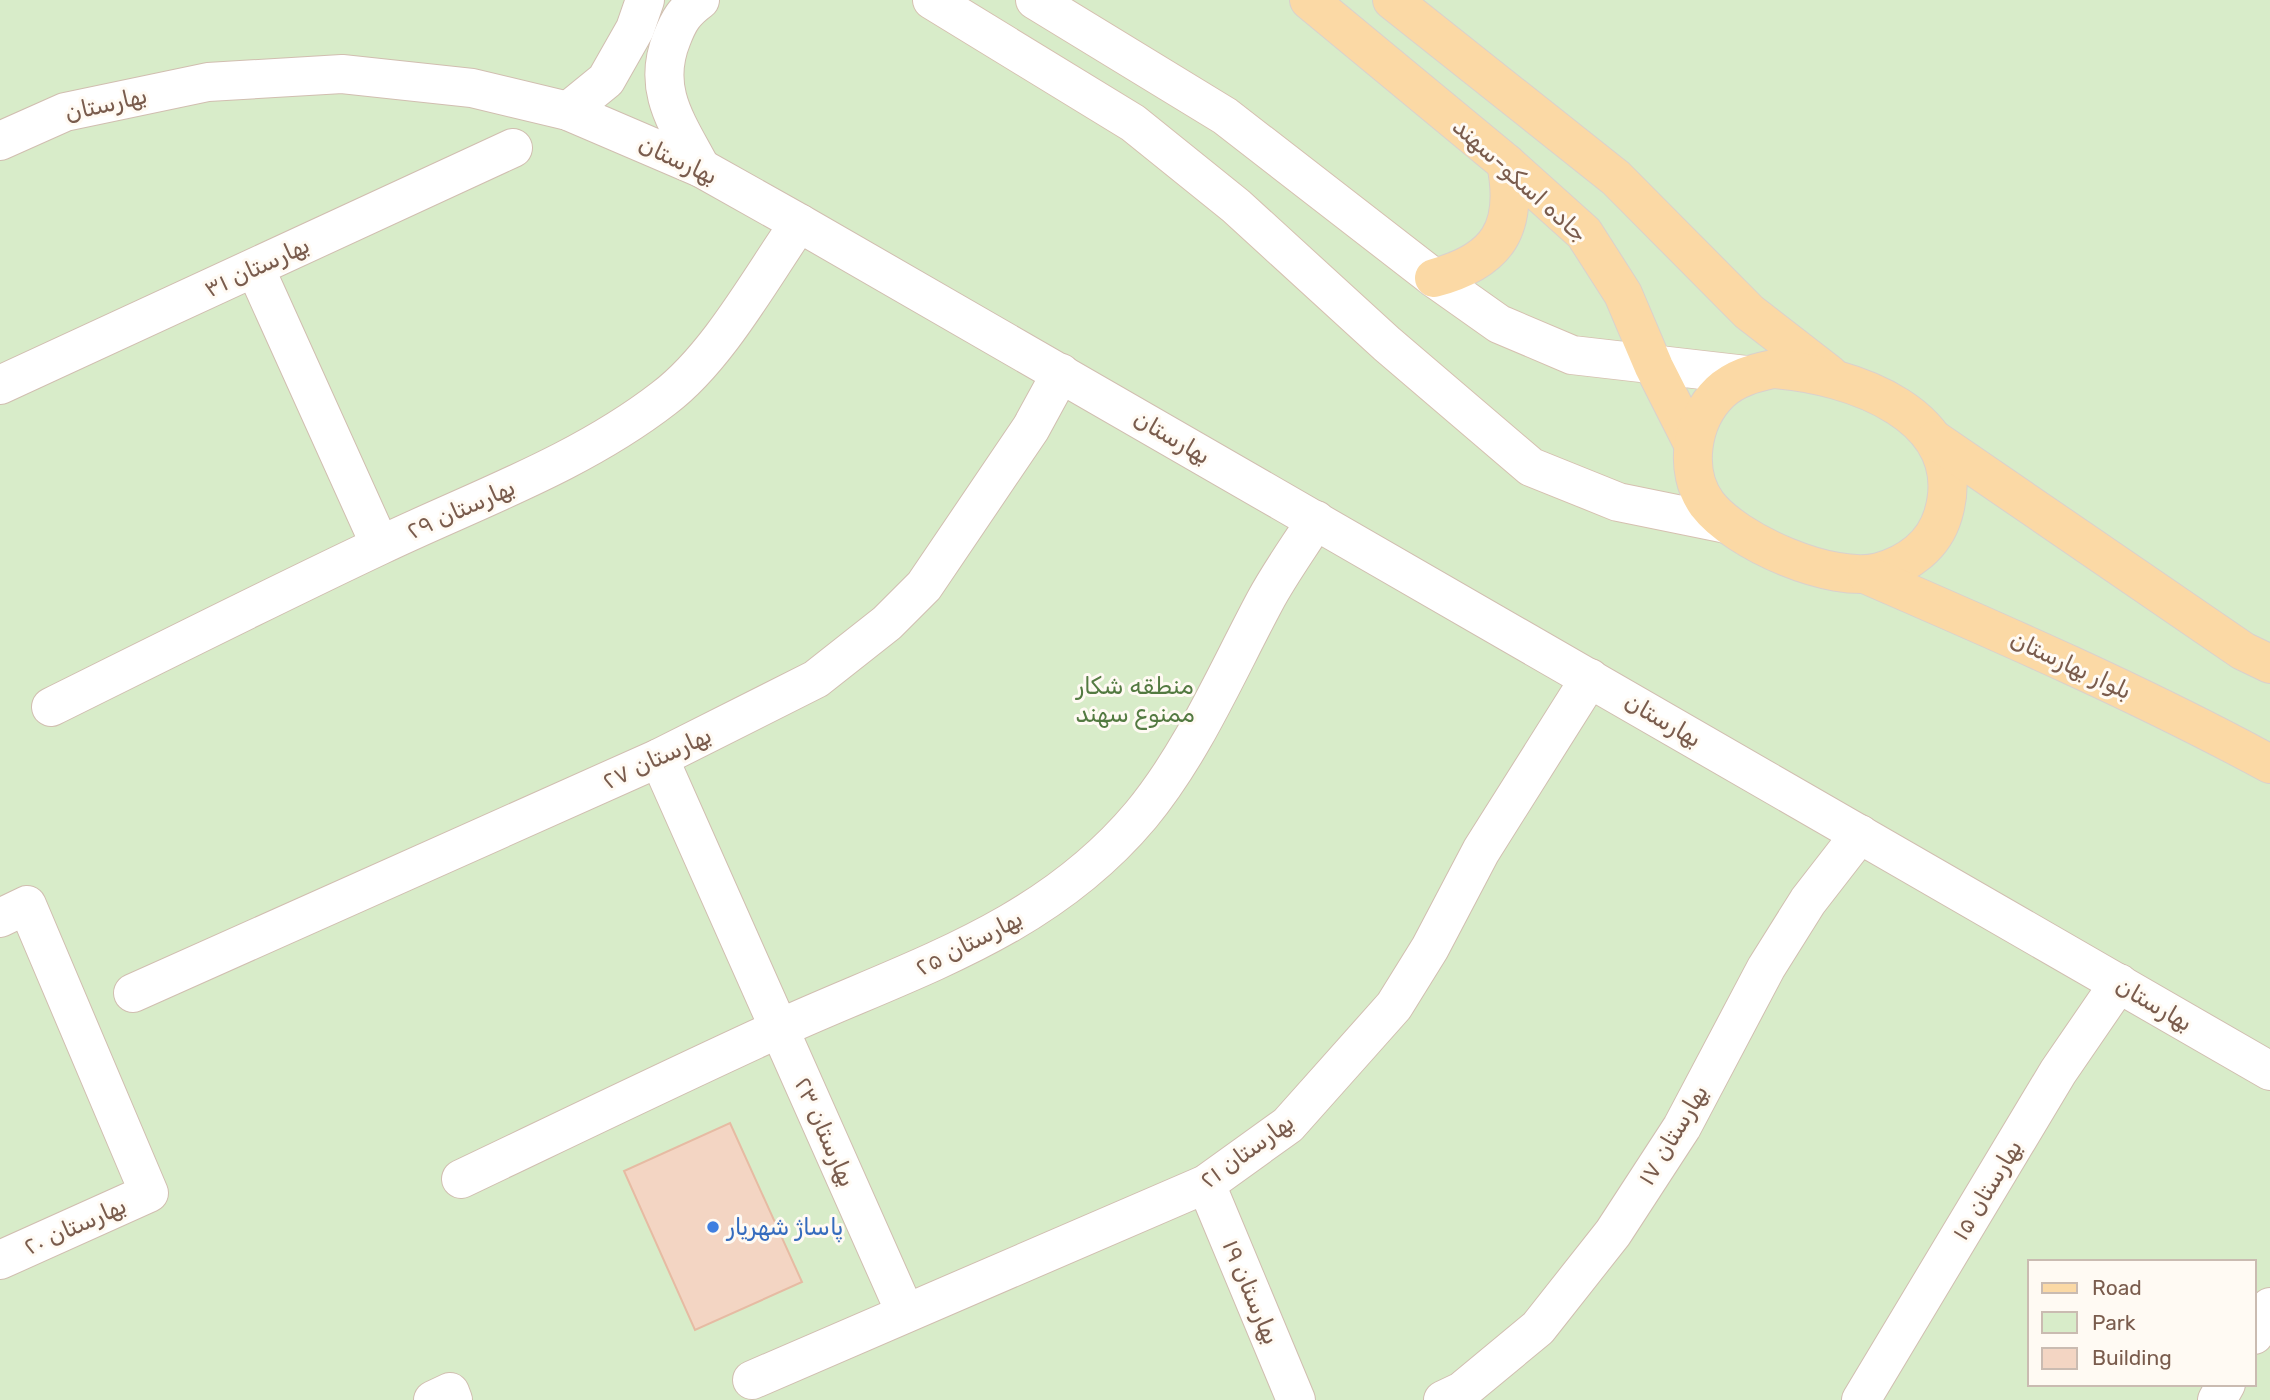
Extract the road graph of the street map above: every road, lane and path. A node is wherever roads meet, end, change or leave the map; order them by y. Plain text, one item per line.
1 (645, 0) edge
2 (700, 0) edge
3 (932, 0) edge
4 (1035, 0) edge
5 (1309, 0) edge
6 (1392, 0) edge
7 (568, 111) junction
8 (0, 141) edge
9 (513, 148) dead end
10 (1506, 163) junction
11 (701, 168) junction
12 (799, 223) junction
13 (256, 268) junction
14 (1434, 278) junction
15 (1654, 366) junction
16 (1061, 373) junction
17 (1746, 375) junction
18 (1833, 378) junction
19 (0, 385) edge
20 (1935, 440) junction
21 (1693, 444) junction
22 (1316, 520) junction
23 (1726, 524) junction
24 (380, 545) junction
25 (1867, 575) junction
26 (2270, 664) edge
27 (1590, 678) junction
28 (51, 707) dead end
29 (659, 758) junction
30 (2270, 764) edge
31 (1860, 834) junction
32 (14, 911) edge
33 (2119, 983) junction
34 (134, 993) dead end
35 (779, 1029) junction
36 (2270, 1071) edge
37 (461, 1179) dead end
38 (1206, 1184) junction
39 (0, 1260) edge
40 (2270, 1307) edge
41 (905, 1312) junction
42 (2256, 1332) edge
43 (752, 1380) dead end
44 (1296, 1400) edge
45 (1443, 1400) edge
46 (1861, 1400) edge

1 - 7 street
2 - 11 street
3 - 23 street
4 - 14 street
5 - 10 main road, جاده اسکو-سهند
6 - 18 main road
7 - 8 street, بهارستان
7 - 11 street, بهارستان
9 - 13 street, بهارستان ۳۱
10 - 14 main road
10 - 15 main road, جاده اسکو-سهند
11 - 12 street, بهارستان
12 - 16 street, بهارستان
12 - 24 street, بهارستان ۲۹
13 - 19 street, بهارستان ۳۱
13 - 24 street
14 - 15 street
15 - 17 street
15 - 21 main road, جاده اسکو-سهند
16 - 22 street, بهارستان
16 - 29 street, بهارستان ۲۷
17 - 18 main road
17 - 21 main road
18 - 20 main road
20 - 25 main road
20 - 26 main road
21 - 23 main road
22 - 27 street, بهارستان
22 - 35 street, بهارستان ۲۵
23 - 25 main road
24 - 28 street, بهارستان ۲۹
25 - 30 main road, بلوار بهارستان
27 - 31 street, بهارستان
27 - 38 street, بهارستان ۲۱
29 - 34 street, بهارستان ۲۷
29 - 35 street, بهارستان ۲۳
31 - 33 street, بهارستان
31 - 45 street, بهارستان ۱۷
32 - 39 street, بهارستان ۲۰
33 - 36 street, بهارستان
33 - 46 street, بهارستان ۱۵
35 - 37 street, بهارستان ۲۵
35 - 41 street, بهارستان ۲۳
38 - 41 street, بهارستان ۲۱
38 - 44 street, بهارستان ۱۹
40 - 42 street
41 - 43 street, بهارستان ۲۱

